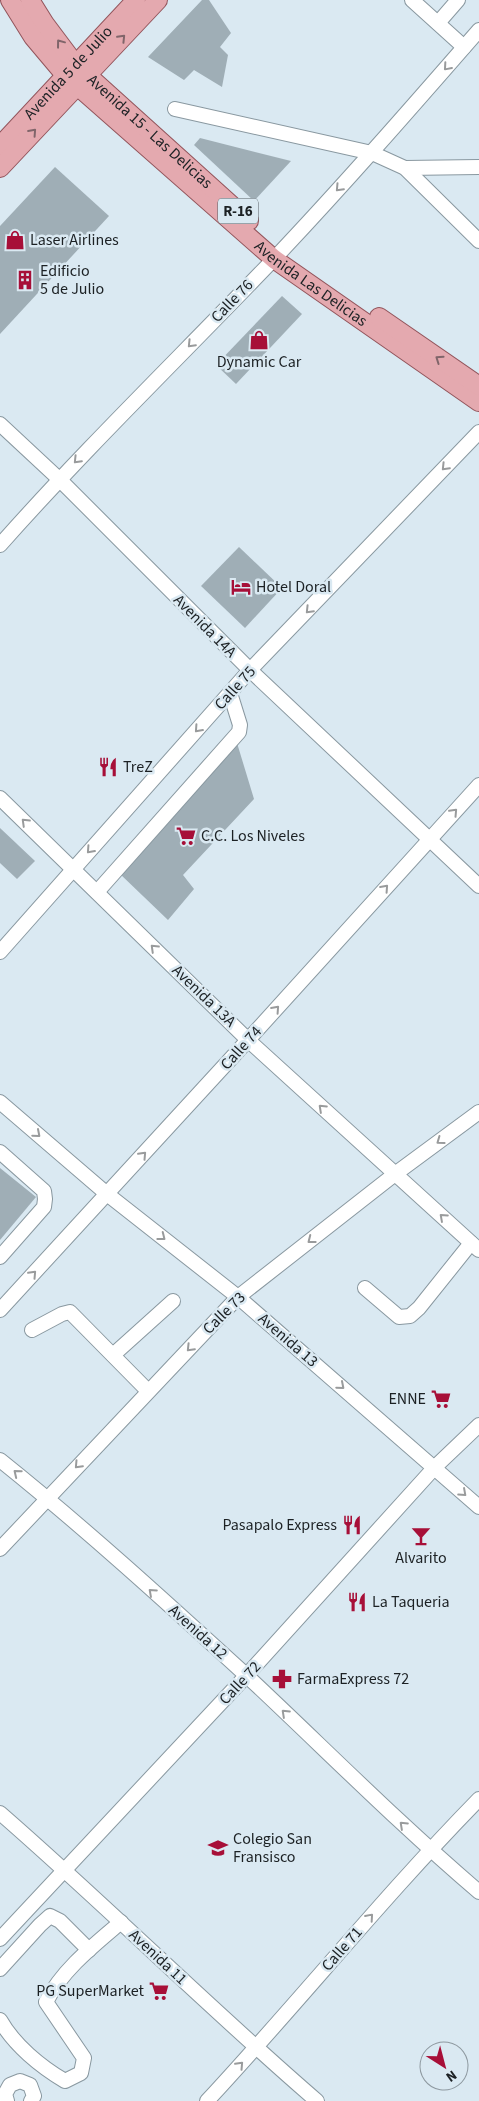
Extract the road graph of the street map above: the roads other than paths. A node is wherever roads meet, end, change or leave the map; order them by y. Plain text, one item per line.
1 (10, 0) edge
2 (30, 0) edge
3 (136, 0) edge
4 (158, 0) edge
5 (412, 0) edge
6 (458, 0) edge
7 (438, 23) junction
8 (479, 30) edge
9 (464, 47) junction
10 (76, 75) junction
11 (175, 109) dead end
12 (0, 146) edge
13 (372, 153) junction
14 (479, 167) edge
15 (0, 168) edge
16 (405, 168) junction
17 (479, 240) edge
18 (277, 254) junction
19 (479, 386) edge
20 (479, 402) edge
21 (0, 424) edge
22 (479, 432) edge
23 (59, 479) junction
24 (0, 545) edge
25 (250, 670) junction
26 (230, 693) junction
27 (479, 785) edge
28 (0, 798) edge
29 (429, 839) junction
30 (74, 869) junction
31 (479, 886) edge
32 (97, 892) junction
33 (0, 952) edge
34 (248, 1040) junction
35 (0, 1102) edge
36 (479, 1112) edge
37 (0, 1152) edge
38 (395, 1174) junction
39 (107, 1194) junction
40 (475, 1246) edge
41 (0, 1257) edge
42 (364, 1288) dead end
43 (238, 1297) junction
44 (3, 1301) edge
45 (173, 1301) dead end
46 (32, 1330) dead end
47 (113, 1356) junction
48 (148, 1391) junction
49 (479, 1425) edge
50 (0, 1460) edge
51 (435, 1467) junction
52 (47, 1498) junction
53 (479, 1507) edge
54 (0, 1548) edge
55 (246, 1676) junction
56 (479, 1799) edge
57 (0, 1813) edge
58 (429, 1850) junction
59 (64, 1870) junction
60 (479, 1892) edge
61 (121, 1922) junction
62 (0, 1939) edge
63 (89, 1950) junction
64 (0, 1969) edge
65 (0, 2020) edge
66 (256, 2048) junction
67 (7, 2101) edge
68 (32, 2101) edge
69 (207, 2101) edge
70 (317, 2101) edge

1 - 10 main road, Avenida Las Delicias / R-16
10 -> 2 main road, Avenida 15 - Las Delicias / R-16
3 - 10 main road, Avenida 5 de Julio
10 -> 4 main road, Avenida 5 de Julio
5 - 7 street
6 - 7 street
7 - 9 street
8 - 9 street, Calle 76
9 -> 13 street, Calle 76
10 - 12 main road, Avenida 5 de Julio
15 -> 10 main road, Avenida 5 de Julio
10 - 18 main road, Avenida Las Delicias / R-16
11 - 13 street
13 - 16 street
13 -> 18 street, Calle 76
14 - 16 street
16 - 17 street
19 -> 18 main road, R-16
18 - 20 main road, Avenida Las Delicias / R-16
18 -> 23 street, Calle 76
21 - 23 street, Avenida 14A
22 -> 25 street, Calle 75
23 - 24 street, Calle 76
23 - 25 street, Avenida 14A
25 - 26 street, Calle 75
25 - 29 street, Avenida 14A
26 -> 30 street, Calle 75
26 - 32 street
29 -> 27 street, Calle 74
30 -> 28 street, Avenida 13A
29 - 31 street, Avenida 14A
34 -> 29 street, Calle 74
30 - 32 street, Avenida 13A
30 - 33 street, Calle 75
34 -> 32 street, Avenida 13A
38 -> 34 street, Avenida 13A
39 -> 34 street, Calle 74
35 -> 39 street, Avenida 13
36 -> 38 street, Calle 73
37 - 41 street
40 -> 38 street, Avenida 13A
38 -> 43 street, Calle 73
39 -> 43 street, Avenida 13
44 -> 39 street, Calle 74
40 - 42 street
43 -> 48 street, Calle 73
43 -> 51 street, Avenida 13
45 - 47 street
46 - 47 street
47 - 48 street
48 -> 52 street, Calle 73
49 - 51 street, Calle 72
52 -> 50 street, Avenida 12
51 -> 53 street, Avenida 13
51 - 55 street, Calle 72
52 - 54 street, Calle 73
55 -> 52 street, Avenida 12
58 -> 55 street, Avenida 12
55 - 59 street, Calle 72
56 - 58 street, Calle 71
57 - 59 street, Avenida 11
58 - 60 street, Avenida 12
66 -> 58 street, Calle 71
59 - 61 street, Avenida 11
59 - 62 street, Calle 72
61 - 63 street
61 - 66 street, Avenida 11
63 - 64 street
63 - 65 street
69 -> 66 street, Calle 71
66 - 70 street, Avenida 11
67 - 68 street

